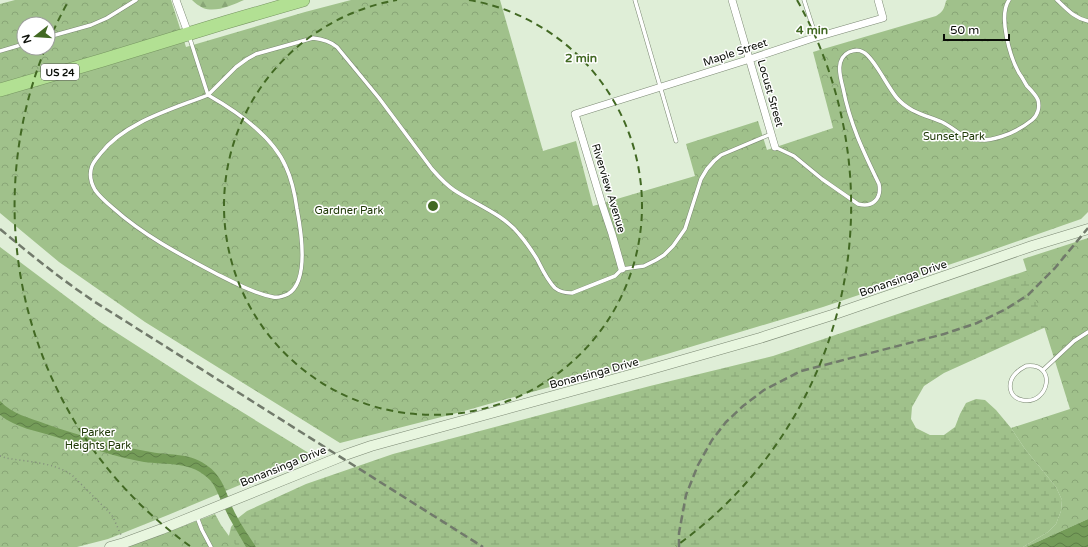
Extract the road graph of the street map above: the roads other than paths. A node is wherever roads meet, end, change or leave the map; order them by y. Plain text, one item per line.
1 (136, 0) edge
2 (176, 0) edge
3 (276, 0) edge
4 (303, 0) edge
5 (635, 0) edge
6 (732, 0) edge
7 (804, 0) edge
8 (878, 0) edge
9 (1009, 0) edge
10 (1057, 0) edge
11 (1088, 21) edge
12 (227, 22) junction
13 (188, 33) junction
14 (56, 35) edge
15 (816, 37) junction
16 (16, 46) edge
17 (0, 51) edge
18 (750, 59) junction
19 (661, 87) junction
20 (0, 90) edge
21 (208, 94) junction
22 (576, 114) joint
23 (771, 134) junction
24 (676, 141) dead end
25 (775, 147) joint
26 (1088, 229) edge
27 (622, 269) junction
28 (1088, 332) edge
29 (1043, 370) junction
30 (196, 514) junction
31 (110, 547) edge
32 (211, 547) edge

1 - 14 lane
2 - 13 street
3 - 12 highway, US 24
4 - 12 highway, US 24
5 - 19 lane
6 - 18 street, Locust Street
7 - 15 lane
8 - 15 street, Maple Street
9 - 25 lane
10 - 11 lane
12 - 13 highway, US 24
13 - 20 highway, US 24
13 - 21 lane
15 - 18 street, Maple Street
16 - 17 lane
18 - 19 street, Maple Street
18 - 23 street, Locust Street
19 - 22 street, Maple Street
19 - 24 lane
21 - 21 lane
21 - 27 lane
22 - 27 street, Riverview Avenue
23 - 25 street, Locust Street
23 - 27 lane
26 - 30 street, Bonansinga Drive
28 - 29 lane
29 - 29 lane
30 - 31 street, Bonansinga Drive
30 - 32 lane

